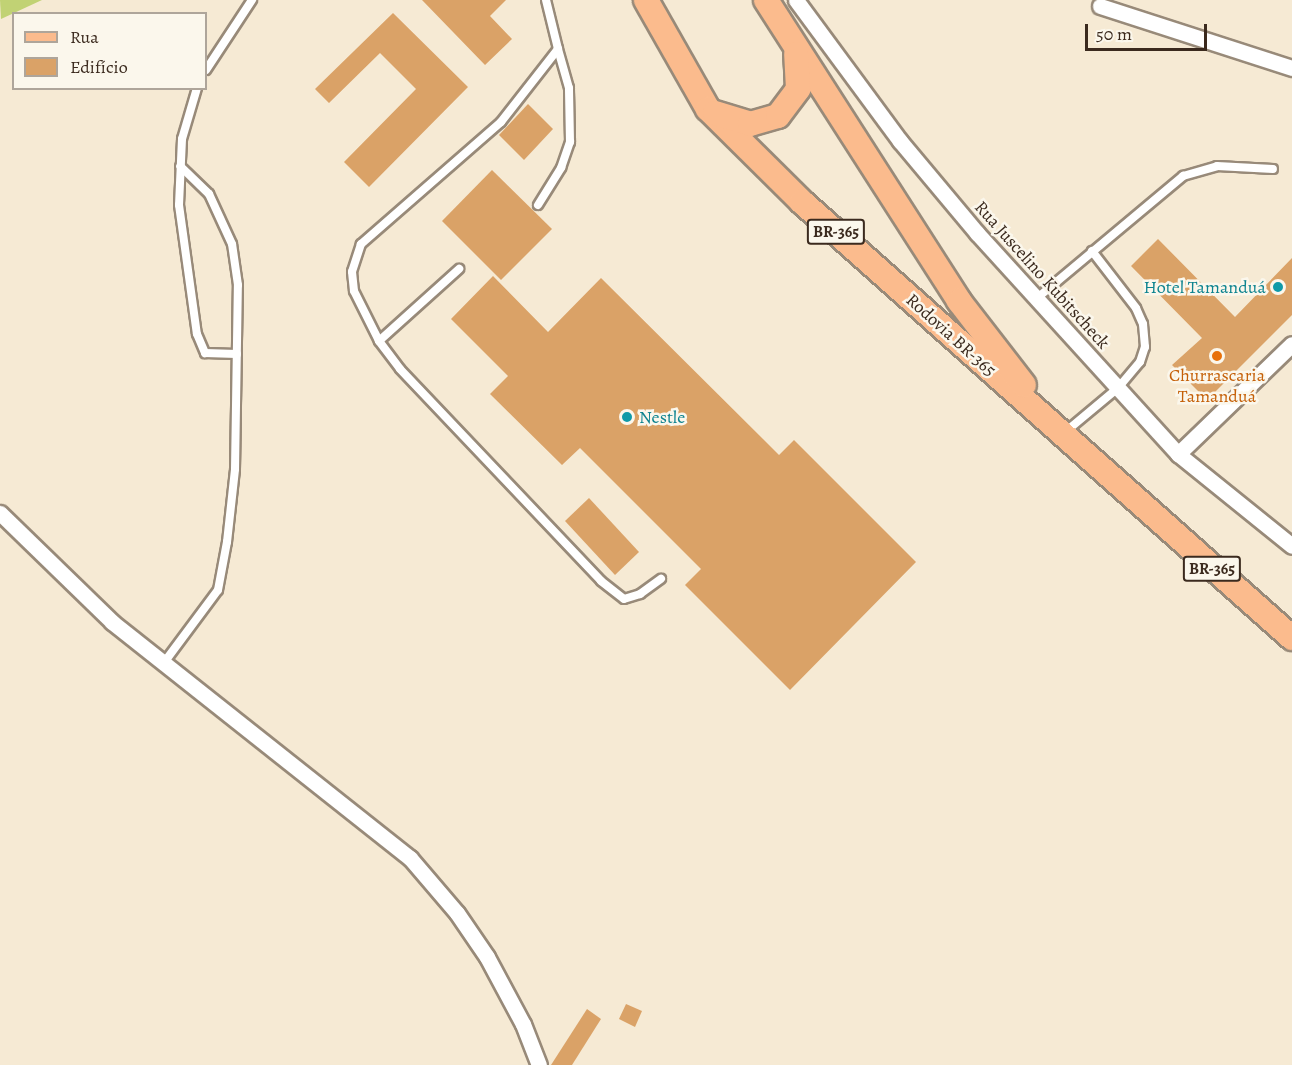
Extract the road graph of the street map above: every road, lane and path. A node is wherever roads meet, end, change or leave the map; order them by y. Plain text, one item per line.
1 (252, 0) edge
2 (546, 0) edge
3 (646, 0) edge
4 (766, 0) edge
5 (796, 0) edge
6 (1103, 2) edge
7 (794, 46) junction
8 (558, 49) junction
9 (207, 68) edge
10 (1292, 68) edge
11 (196, 90) edge
12 (708, 109) junction
13 (180, 166) junction
14 (1273, 169) dead end
15 (538, 205) dead end
16 (1092, 252) junction
17 (459, 269) dead end
18 (1036, 298) junction
19 (379, 341) junction
20 (1292, 344) edge
21 (237, 354) junction
22 (1118, 388) junction
23 (1062, 434) junction
24 (1178, 454) junction
25 (0, 513) edge
26 (1292, 546) edge
27 (661, 579) dead end
28 (1292, 638) edge
29 (163, 663) junction
30 (539, 1065) edge

1 - 9 lane
2 - 8 lane
3 - 12 main road, Rodovia BR-365 / BR-365
4 - 7 main road, BR-365
5 - 18 street, Rua Juscelino Kubitscheck
6 - 10 street
7 - 12 main road, BR-365
7 - 23 main road, BR-365
8 - 15 lane
8 - 19 lane
11 - 13 lane
12 - 23 main road, Rodovia BR-365 / BR-365
13 - 21 lane
13 - 21 lane
14 - 16 lane
16 - 18 lane
16 - 22 lane
17 - 19 lane
18 - 22 street, Rua Juscelino Kubitscheck
19 - 27 lane
20 - 24 street
21 - 29 lane
22 - 23 lane
22 - 24 street, Rua Juscelino Kubitscheck
23 - 28 main road, Rodovia BR-365 / BR-365
24 - 26 street, Rua Juscelino Kubitscheck
25 - 29 street
29 - 30 street

